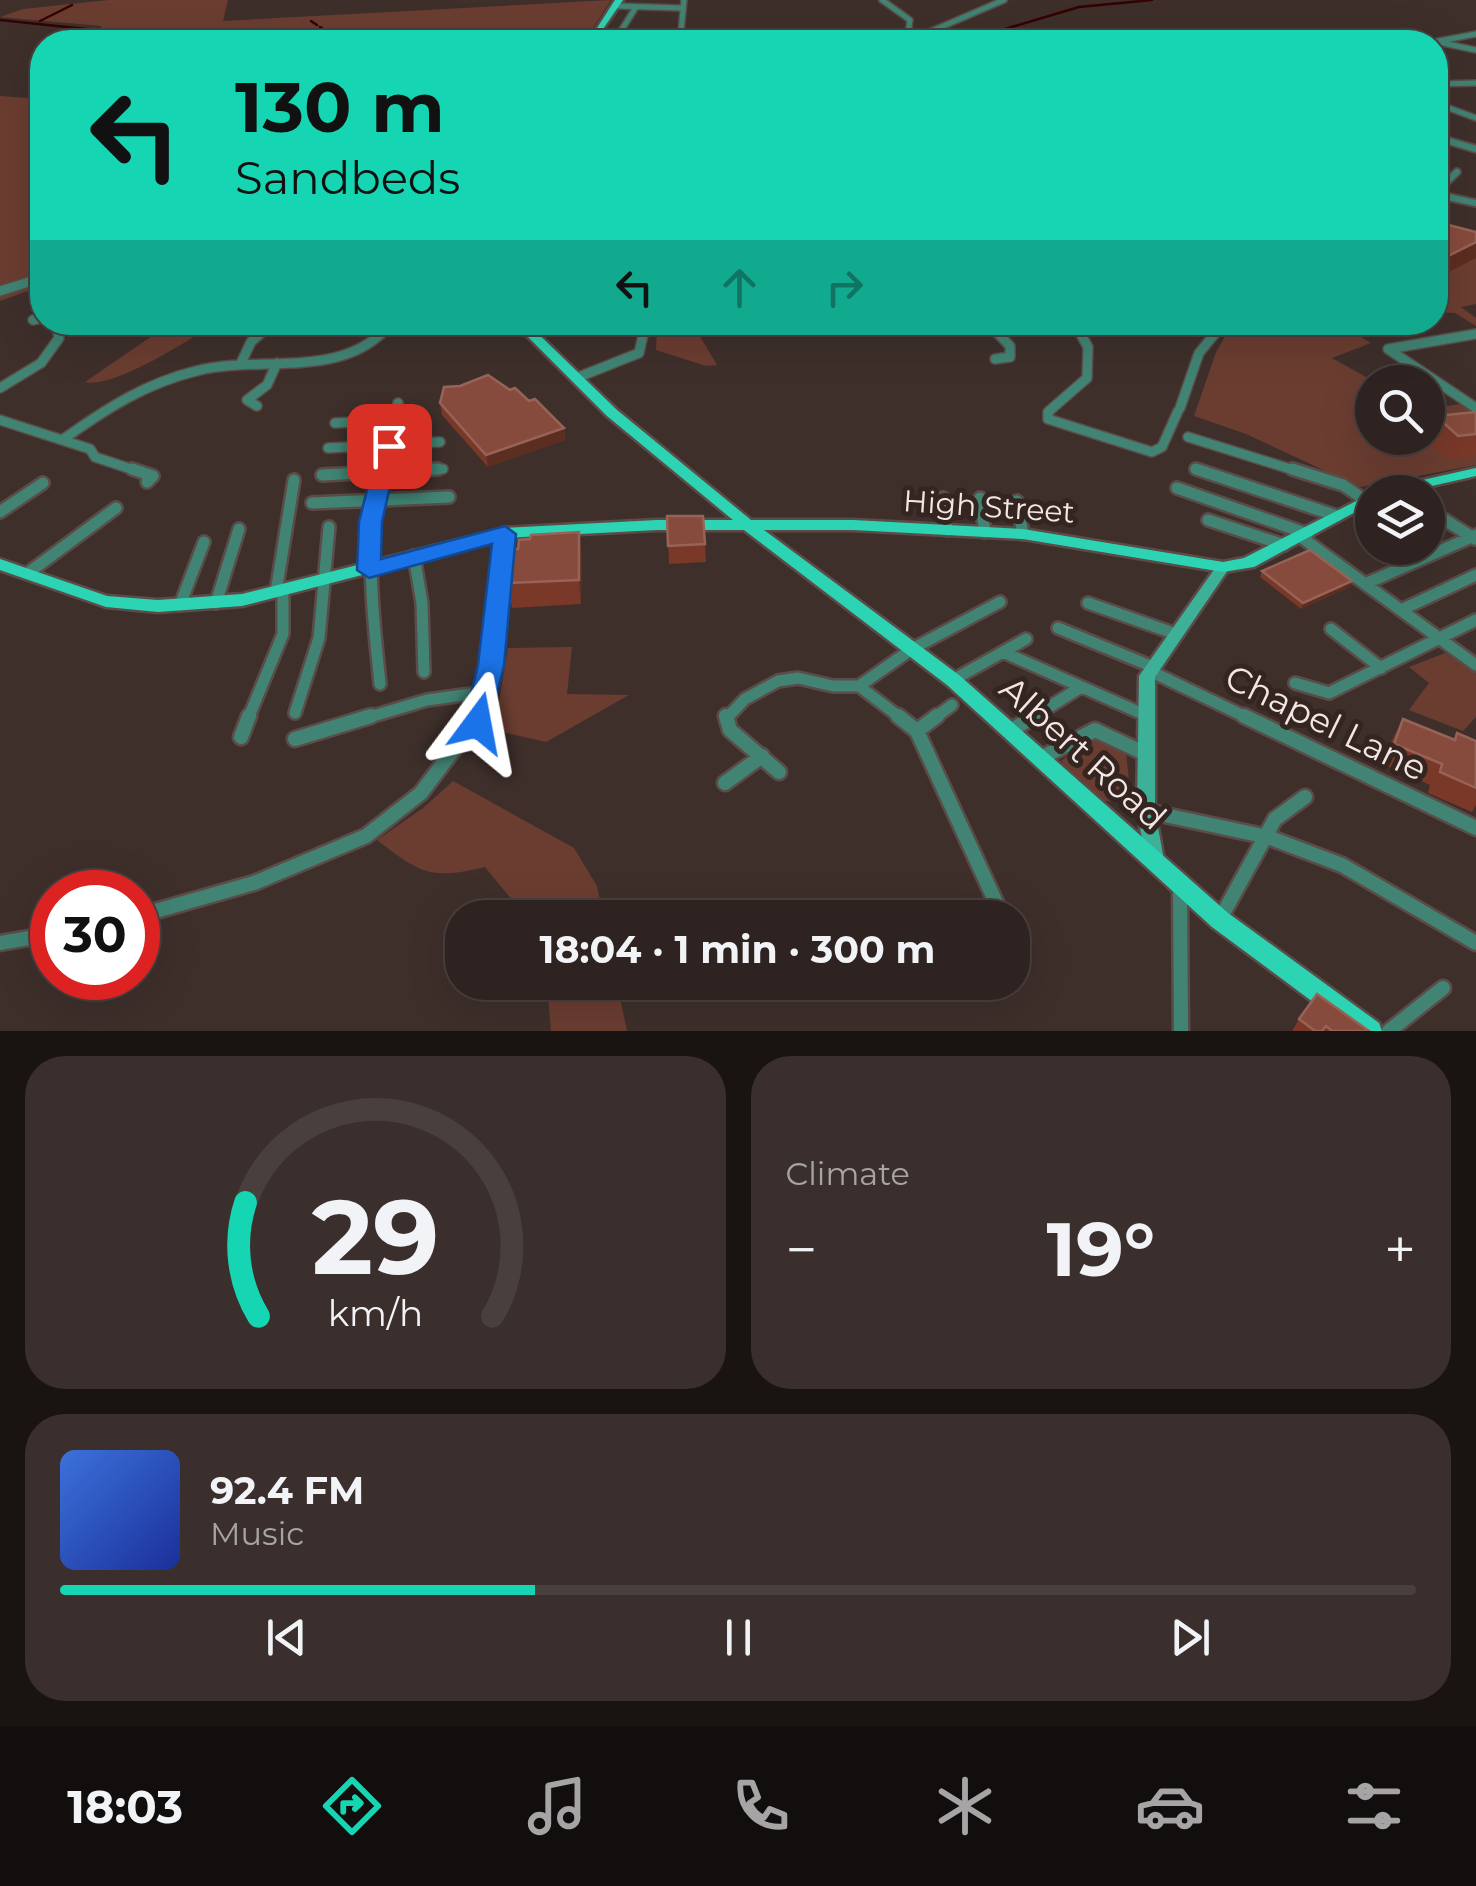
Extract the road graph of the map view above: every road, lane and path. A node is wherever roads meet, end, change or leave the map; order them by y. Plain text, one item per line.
1 (684, 0) edge
2 (882, 0) edge
3 (1004, 0) edge
4 (618, 3) edge
5 (636, 7) junction
6 (681, 8) junction
7 (599, 30) edge
8 (622, 30) edge
9 (680, 30) edge
10 (908, 30) edge
11 (934, 30) edge
12 (1476, 37) edge
13 (1448, 39) edge
14 (1448, 44) edge
15 (1476, 50) edge
16 (1476, 83) edge
17 (1448, 84) edge
18 (1448, 107) edge
19 (1476, 118) edge
20 (1448, 141) edge
21 (1476, 149) edge
22 (1457, 172) dead end
23 (1448, 177) edge
24 (1448, 196) edge
25 (1476, 203) edge
26 (30, 282) edge
27 (0, 291) edge
28 (1476, 334) edge
29 (59, 335) edge
30 (259, 335) edge
31 (385, 335) edge
32 (533, 335) edge
33 (643, 335) edge
34 (999, 335) edge
35 (1085, 335) edge
36 (1214, 335) edge
37 (1010, 357) junction
38 (996, 359) dead end
39 (1022, 362) dead end
40 (241, 363) junction
41 (277, 363) junction
42 (576, 378) junction
43 (0, 388) edge
44 (398, 403) dead end
45 (256, 406) dead end
46 (1476, 408) edge
47 (420, 419) dead end
48 (0, 420) edge
49 (394, 420) junction
50 (334, 423) dead end
51 (1188, 437) dead end
52 (64, 438) junction
53 (440, 442) dead end
54 (389, 445) junction
55 (328, 448) dead end
56 (1194, 469) dead end
57 (443, 470) dead end
58 (382, 472) junction
59 (1476, 472) edge
60 (153, 476) dead end
61 (322, 476) dead end
62 (1445, 479) edge
63 (294, 480) dead end
64 (42, 483) dead end
65 (1177, 488) dead end
66 (1355, 491) edge
67 (450, 497) dead end
68 (943, 498) dead end
69 (980, 498) dead end
70 (375, 500) junction
71 (1017, 501) dead end
72 (312, 504) dead end
73 (1355, 506) edge
74 (116, 508) dead end
75 (0, 512) edge
76 (1337, 516) junction
77 (1445, 519) edge
78 (1208, 520) dead end
79 (749, 526) junction
80 (238, 528) dead end
81 (329, 528) dead end
82 (947, 530) junction
83 (985, 532) junction
84 (505, 534) junction
85 (1023, 534) junction
86 (1305, 535) junction
87 (1474, 537) edge
88 (204, 542) dead end
89 (1284, 546) junction
90 (414, 556) junction
91 (0, 564) edge
92 (1223, 567) junction
93 (369, 570) junction
94 (28, 574) junction
95 (1476, 575) edge
96 (325, 579) junction
97 (1365, 584) junction
98 (280, 592) junction
99 (1000, 602) dead end
100 (1088, 603) dead end
101 (216, 604) junction
102 (180, 605) junction
103 (1401, 610) junction
104 (1476, 620) edge
105 (1058, 628) dead end
106 (1331, 629) dead end
107 (1176, 634) junction
108 (1439, 638) junction
109 (1026, 639) dead end
110 (912, 649) junction
111 (1003, 652) junction
112 (1476, 665) edge
113 (1381, 668) junction
114 (1152, 669) junction
115 (424, 672) dead end
116 (953, 680) junction
117 (380, 684) dead end
118 (1296, 684) dead end
119 (860, 686) junction
120 (1081, 687) junction
121 (485, 692) junction
122 (952, 706) dead end
123 (295, 713) dead end
124 (1145, 715) junction
125 (917, 731) junction
126 (1011, 731) junction
127 (241, 737) dead end
128 (295, 740) dead end
129 (1144, 753) junction
130 (762, 756) junction
131 (1040, 758) junction
132 (779, 772) dead end
133 (726, 783) dead end
134 (1305, 796) dead end
135 (1146, 811) junction
136 (1476, 828) edge
137 (1268, 837) junction
138 (1154, 860) junction
139 (1180, 884) junction
140 (995, 900) edge
141 (160, 910) edge
142 (1220, 920) junction
143 (30, 938) edge
144 (0, 943) edge
145 (1476, 943) edge
146 (1443, 988) dead end
147 (1182, 1031) edge
148 (1371, 1031) edge
149 (1389, 1031) edge

1 - 6 street
2 - 10 street
3 - 11 street
4 - 5 street
4 - 7 main road
5 - 6 street
5 - 8 street
6 - 9 street
12 - 13 street
14 - 15 street
16 - 17 street
18 - 19 street
20 - 21 street
22 - 23 street
24 - 25 street
26 - 27 street
28 - 46 street
29 - 43 street
30 - 40 street
31 - 41 street
32 - 42 main road, Albert Road
33 - 42 street
34 - 37 street
35 - 36 street
37 - 38 street
37 - 39 street
40 - 41 street
40 - 52 street
41 - 45 street
42 - 79 main road, Albert Road
44 - 49 street
47 - 49 street
48 - 52 street
49 - 50 street
49 - 54 street
51 - 66 street
52 - 60 street
53 - 54 street
54 - 55 street
54 - 58 street
56 - 76 street
57 - 58 street
58 - 61 street
58 - 70 street
59 - 62 main road
63 - 98 street
64 - 75 street
65 - 86 street
67 - 70 street
68 - 82 street
69 - 83 street
70 - 72 street
70 - 93 street
71 - 85 street
73 - 76 main road
74 - 94 street
76 - 86 main road
77 - 87 street
78 - 89 street
79 - 82 main road, High Street
79 - 84 main road, High Street
79 - 110 main road, Albert Road
80 - 101 street
81 - 96 street
82 - 83 main road, High Street
83 - 85 main road, High Street
84 - 90 main road, High Street
84 - 121 street
85 - 92 main road, High Street
86 - 89 main road
86 - 97 street
87 - 97 street
88 - 102 street
89 - 92 main road
90 - 93 main road, High Street
90 - 115 street
91 - 94 main road, High Street
92 - 107 street
93 - 96 main road, High Street
93 - 117 street
94 - 102 main road, High Street
95 - 103 street
96 - 98 main road, High Street
96 - 123 street
97 - 103 street
98 - 101 main road, High Street
98 - 127 street
99 - 110 street
100 - 107 street
101 - 102 main road, High Street
103 - 108 street
104 - 108 street
105 - 114 street, Chapel Lane
106 - 113 street
107 - 114 street
108 - 112 street
108 - 113 street
109 - 111 street
110 - 116 main road, Albert Road
110 - 119 street
111 - 116 street
111 - 120 street
113 - 118 street
114 - 124 street
114 - 136 street, Chapel Lane
116 - 126 main road, Albert Road
119 - 125 street
119 - 130 street
120 - 124 street
120 - 126 street
121 - 128 street
121 - 141 street
122 - 125 street
124 - 129 street
125 - 140 street
126 - 131 main road, Albert Road
129 - 131 street
129 - 135 street
130 - 132 street
130 - 133 street
131 - 138 main road, Albert Road
134 - 137 street
135 - 137 street
135 - 138 street
137 - 142 street
137 - 145 street
138 - 139 main road, Albert Road
139 - 142 main road, Albert Road
139 - 147 street
142 - 148 main road, Albert Road
143 - 144 street
146 - 149 street

